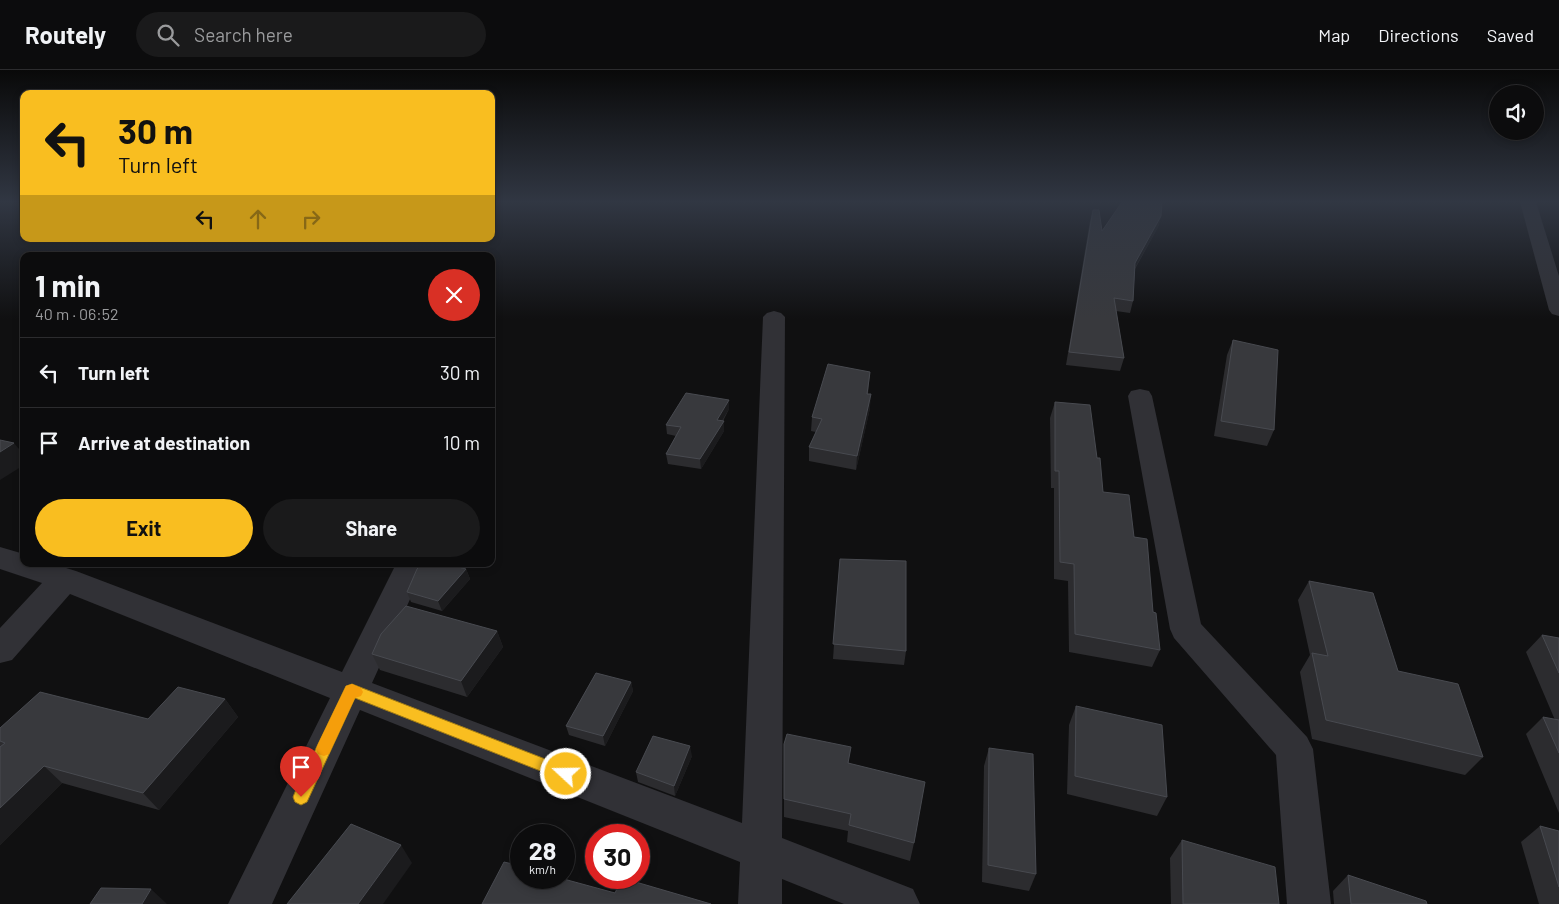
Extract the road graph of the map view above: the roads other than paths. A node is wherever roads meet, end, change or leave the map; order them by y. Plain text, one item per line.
1 (1539, 241) edge
2 (1559, 310) edge
3 (774, 317) dead end
4 (1140, 396) dead end
5 (0, 558) edge
6 (20, 564) edge
7 (30, 567) edge
8 (410, 567) edge
9 (66, 578) junction
10 (0, 650) edge
11 (352, 690) junction
12 (762, 851) junction
13 (250, 904) edge
14 (760, 904) edge
15 (898, 904) edge
16 (1308, 904) edge

1 - 2 street
3 - 12 street
4 - 16 street
5 - 6 street
7 - 9 street
8 - 11 street
9 - 10 street
9 - 11 street
11 - 12 street
11 - 13 street
12 - 14 street
12 - 15 street

